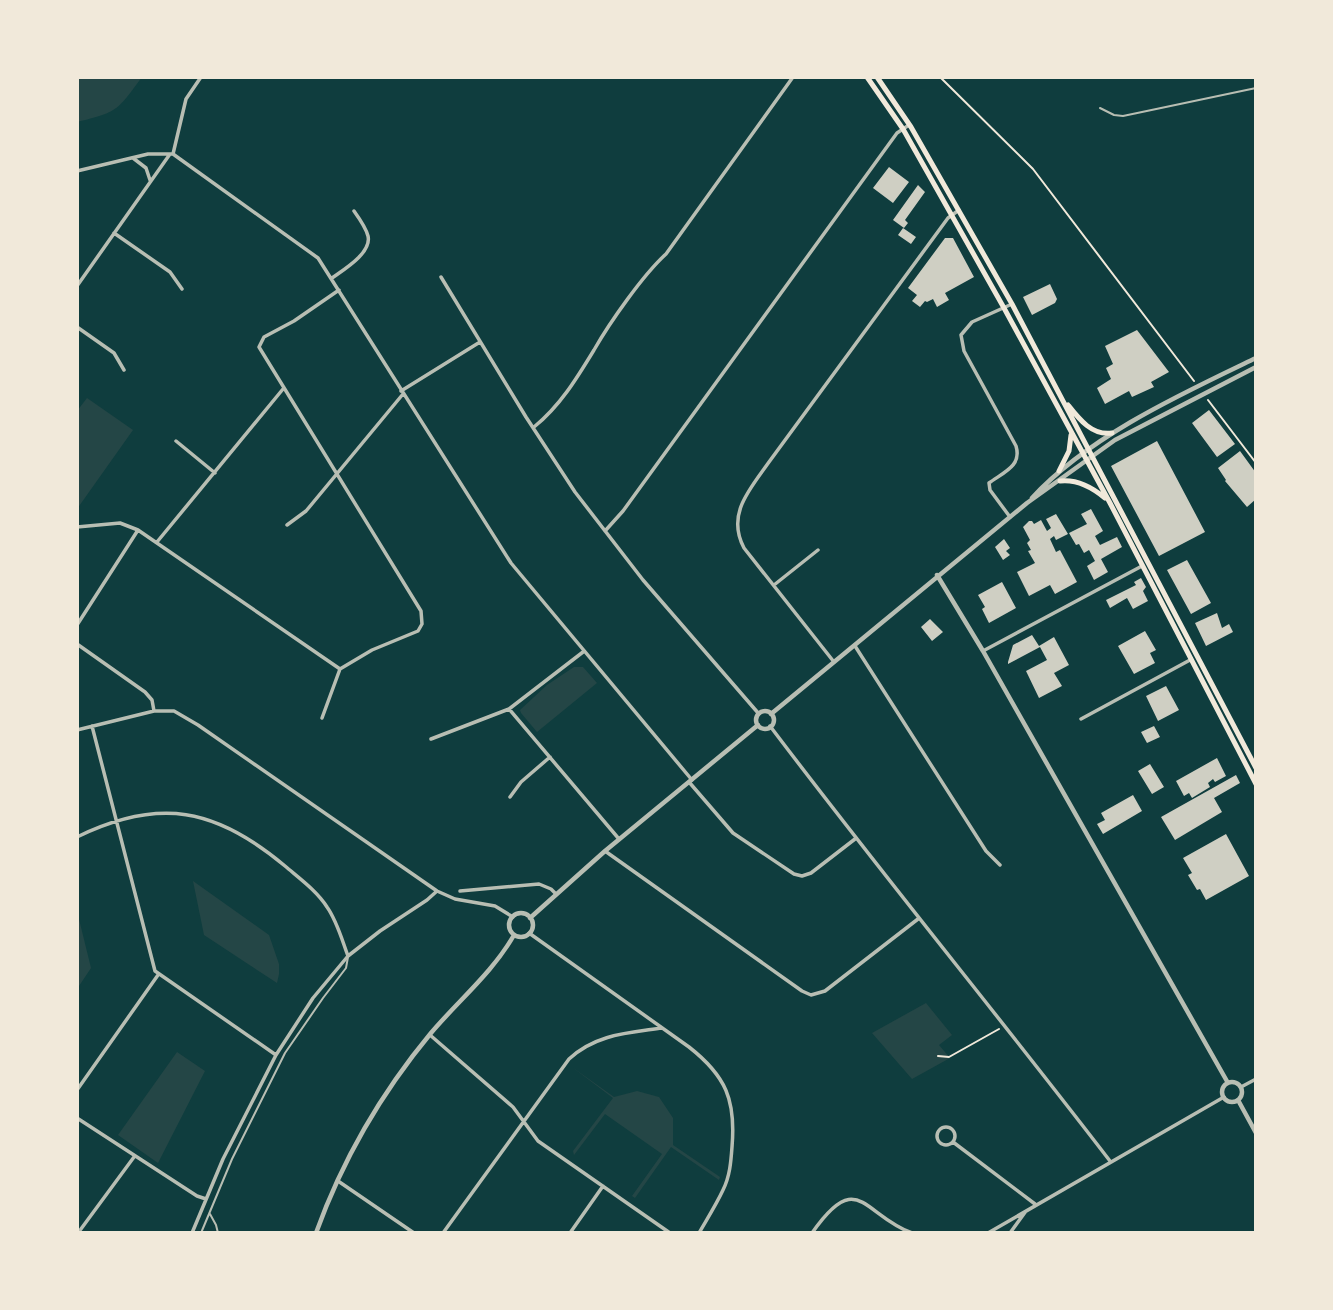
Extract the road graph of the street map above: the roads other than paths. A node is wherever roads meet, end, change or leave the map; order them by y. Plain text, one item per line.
1 (201, 77) edge
2 (793, 77) edge
3 (867, 77) edge
4 (877, 77) edge
5 (1256, 88) edge
6 (1100, 108) dead end
7 (909, 125) junction
8 (903, 129) junction
9 (171, 154) junction
10 (132, 158) junction
11 (77, 172) edge
12 (150, 180) junction
13 (960, 210) junction
14 (354, 211) dead end
15 (952, 214) junction
16 (114, 233) junction
17 (441, 277) dead end
18 (332, 278) junction
19 (77, 286) edge
20 (181, 289) dead end
21 (339, 290) junction
22 (1012, 304) junction
23 (1004, 308) junction
24 (77, 327) edge
25 (480, 342) junction
26 (1256, 358) edge
27 (1256, 367) edge
28 (124, 369) dead end
29 (283, 388) junction
30 (1058, 391) junction
31 (402, 393) junction
32 (534, 427) junction
33 (1112, 433) junction
34 (1071, 434) junction
35 (176, 442) dead end
36 (1089, 449) junction
37 (1083, 454) junction
38 (1093, 456) junction
39 (1087, 461) junction
40 (1059, 471) junction
41 (215, 473) junction
42 (337, 473) junction
43 (1060, 481) junction
44 (1027, 503) junction
45 (1110, 503) junction
46 (1010, 517) junction
47 (287, 525) dead end
48 (77, 527) edge
49 (138, 530) junction
50 (605, 531) junction
51 (158, 542) junction
52 (818, 550) dead end
53 (1145, 564) junction
54 (937, 575) junction
55 (774, 585) junction
56 (77, 625) edge
57 (77, 644) edge
58 (855, 646) junction
59 (583, 652) junction
60 (983, 652) junction
61 (1198, 656) junction
62 (1191, 660) junction
63 (834, 662) junction
64 (340, 669) junction
65 (509, 709) junction
66 (154, 711) junction
67 (759, 714) junction
68 (771, 714) junction
69 (322, 718) dead end
70 (1081, 719) dead end
71 (758, 725) junction
72 (92, 726) junction
73 (770, 726) junction
74 (77, 730) edge
75 (431, 739) dead end
76 (550, 757) junction
77 (1256, 768) edge
78 (691, 781) junction
79 (1256, 784) edge
80 (510, 797) dead end
81 (115, 821) junction
82 (77, 837) edge
83 (620, 839) junction
84 (855, 839) junction
85 (605, 851) junction
86 (1000, 865) dead end
87 (437, 891) junction
88 (460, 891) dead end
89 (556, 894) junction
90 (513, 917) junction
91 (530, 918) junction
92 (918, 919) junction
93 (529, 933) junction
94 (514, 934) junction
95 (348, 956) junction
96 (158, 975) junction
97 (663, 1027) junction
98 (429, 1035) junction
99 (276, 1055) junction
100 (1256, 1079) edge
101 (1228, 1083) junction
102 (1241, 1087) junction
103 (77, 1090) edge
104 (1224, 1097) junction
105 (1238, 1100) junction
106 (77, 1118) edge
107 (524, 1122) junction
108 (1256, 1133) edge
109 (953, 1142) junction
110 (134, 1157) junction
111 (1110, 1161) junction
112 (338, 1181) junction
113 (603, 1186) junction
114 (206, 1199) junction
115 (1035, 1204) junction
116 (1027, 1209) junction
117 (209, 1213) junction
118 (78, 1233) edge
119 (192, 1233) edge
120 (201, 1233) edge
121 (218, 1233) edge
122 (316, 1233) edge
123 (414, 1233) edge
124 (443, 1233) edge
125 (570, 1233) edge
126 (670, 1233) edge
127 (699, 1233) edge
128 (812, 1233) edge
129 (912, 1233) edge
130 (988, 1233) edge
131 (1010, 1233) edge

1 - 9 street
2 - 32 street
3 - 8 main road
4 - 7 main road
5 - 6 lane
7 - 8 street
7 - 13 main road
8 - 15 main road
8 - 50 street
9 - 10 street
9 - 12 street
9 - 18 street
10 - 11 street
10 - 12 street
12 - 16 street
13 - 15 street
13 - 22 main road
14 - 18 street
15 - 23 main road
15 - 55 street
16 - 19 street
16 - 20 street
17 - 25 street
18 - 21 street
21 - 29 street
21 - 31 street
22 - 23 street
22 - 30 main road
23 - 34 main road
23 - 46 street
24 - 28 street
25 - 31 street
25 - 32 street
26 - 33 street
27 - 38 street
29 - 41 street
29 - 42 street
30 - 33 main road
30 - 36 main road
31 - 42 street
31 - 59 street
32 - 50 street
33 - 36 street
34 - 37 main road
34 - 40 main road
35 - 41 street
36 - 37 street
36 - 38 main road
37 - 39 main road
37 - 40 street
38 - 39 street
38 - 53 main road
39 - 43 street
39 - 45 main road
40 - 44 street
41 - 51 street
42 - 47 street
42 - 64 street
43 - 44 street
43 - 45 main road
44 - 46 street
45 - 53 main road
46 - 54 street
48 - 49 street
49 - 51 street
49 - 56 street
50 - 67 street
51 - 64 street
52 - 55 street
53 - 60 street
53 - 61 main road
53 - 62 main road
54 - 58 street
54 - 60 street
55 - 63 street
57 - 66 street
58 - 63 street
58 - 86 street
59 - 65 street
59 - 78 street
60 - 101 street
61 - 62 street
61 - 77 main road
62 - 70 street
62 - 79 main road
63 - 68 street
64 - 69 street
65 - 75 street
65 - 76 street
66 - 72 street
66 - 87 street
67 - 68 street
67 - 71 street
68 - 73 street
71 - 73 street
71 - 78 street
72 - 74 street
72 - 81 street
73 - 84 street
76 - 80 street
76 - 83 street
78 - 83 street
78 - 84 street
81 - 82 street
81 - 95 street
81 - 96 street
83 - 85 street
84 - 92 street
85 - 89 street
85 - 92 street
87 - 90 street
87 - 95 street
88 - 89 street
89 - 91 street
90 - 91 street
90 - 94 street
91 - 93 street
92 - 111 street
93 - 94 street
93 - 97 street
94 - 98 street
95 - 99 street
95 - 117 lane
96 - 99 street
96 - 103 street
97 - 107 street
97 - 127 street
98 - 107 street
98 - 112 street
99 - 114 street
100 - 102 street
101 - 102 street
101 - 104 street
102 - 105 street
104 - 105 street
104 - 111 street
105 - 108 street
106 - 110 street
107 - 113 street
107 - 124 street
109 - 109 street
109 - 115 street
110 - 114 street
110 - 118 street
111 - 115 street
112 - 122 street
112 - 123 street
113 - 125 street
113 - 126 street
114 - 119 street
115 - 116 street
116 - 130 street
116 - 131 street
117 - 120 lane
117 - 121 lane
128 - 129 street

